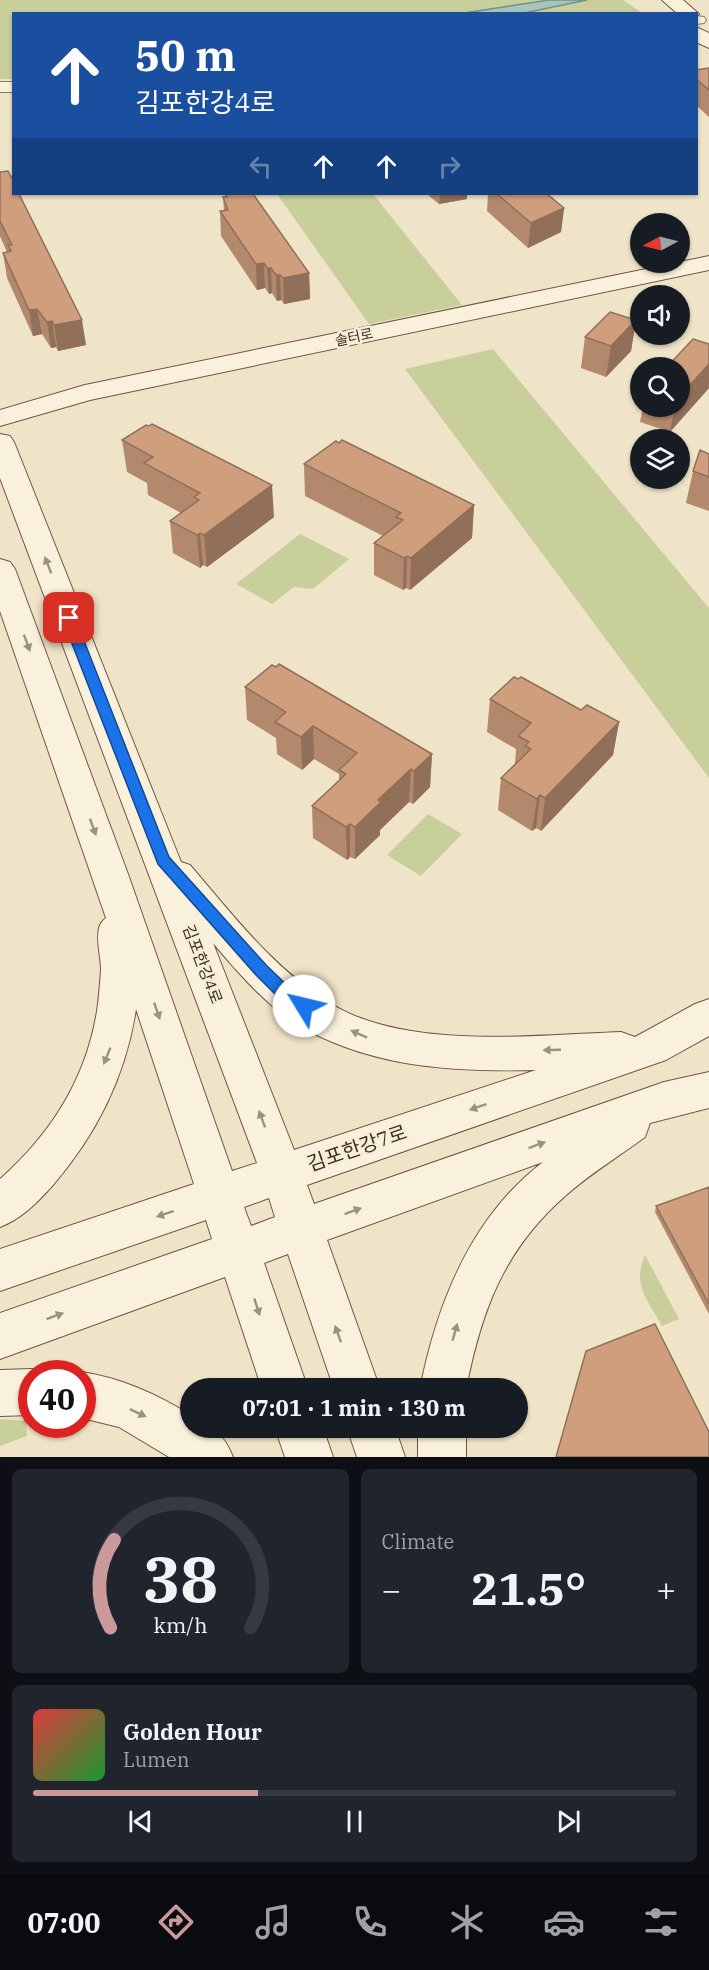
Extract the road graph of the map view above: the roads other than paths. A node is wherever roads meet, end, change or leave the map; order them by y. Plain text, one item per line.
1 (651, 0) edge
2 (671, 0) edge
3 (666, 12) edge
4 (686, 12) edge
5 (698, 22) edge
6 (709, 42) edge
7 (709, 263) edge
8 (709, 273) edge
9 (0, 418) edge
10 (0, 442) edge
11 (0, 568) edge
12 (163, 860) junction
13 (110, 874) junction
14 (709, 1016) edge
15 (652, 1048) junction
16 (709, 1090) edge
17 (664, 1100) junction
18 (281, 1174) junction
19 (220, 1194) junction
20 (0, 1207) edge
21 (301, 1230) junction
22 (239, 1251) junction
23 (0, 1270) edge
24 (0, 1336) edge
25 (281, 1378) edge
26 (353, 1378) edge
27 (445, 1378) edge
28 (18, 1392) edge
29 (0, 1393) edge
30 (96, 1397) edge
31 (302, 1438) edge
32 (374, 1438) edge
33 (442, 1438) edge
34 (209, 1457) edge
35 (309, 1457) edge
36 (381, 1457) edge
37 (442, 1457) edge

1 - 3 street
2 - 4 street
5 - 6 street
7 - 9 street, 솔터로
8 - 9 street, 솔터로
12 -> 10 street, 김포한강4로
11 -> 13 street
15 -> 12 street
18 -> 12 street, 김포한강4로
13 -> 19 street
13 -> 20 street
14 - 15 street, 김포한강7로
15 -> 18 street, 김포한강7로
16 - 17 street
21 -> 17 street
27 -> 17 street
18 - 19 street, 김포한강7로
18 - 21 street, 김포한강4로
19 - 22 street
19 -> 23 street, 김포한강7로
21 - 22 street
26 -> 21 street, 김포한강4로
24 -> 22 street
22 -> 25 street
28 - 29 street
30 -> 34 street
31 - 35 street
32 - 36 street
33 - 37 street

